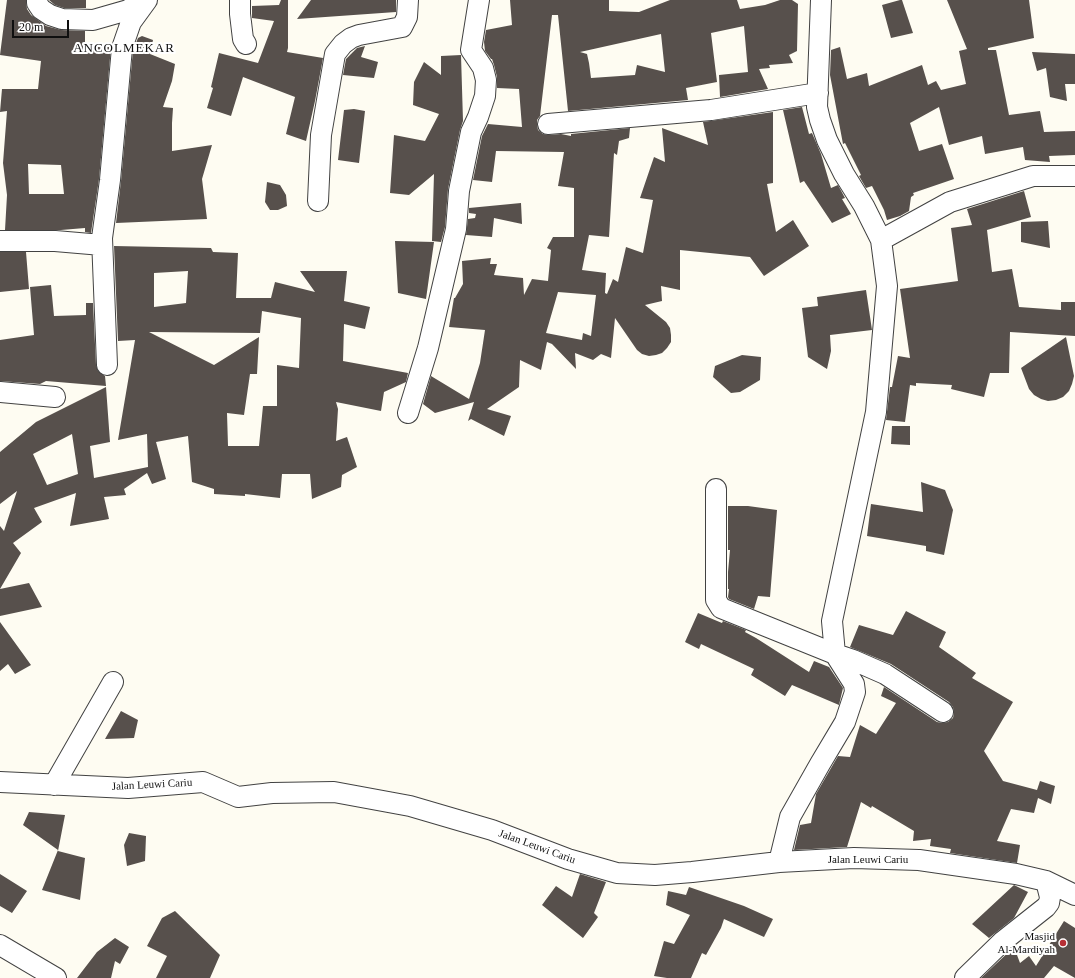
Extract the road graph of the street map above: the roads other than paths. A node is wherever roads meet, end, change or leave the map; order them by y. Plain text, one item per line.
1 (37, 0) edge
2 (146, 0) edge
3 (240, 0) edge
4 (408, 0) edge
5 (479, 0) edge
6 (821, 0) edge
7 (246, 44) dead end
8 (818, 93) junction
9 (548, 124) dead end
10 (1075, 176) edge
11 (318, 201) dead end
12 (882, 240) junction
13 (0, 241) edge
14 (102, 245) junction
15 (107, 365) dead end
16 (0, 392) edge
17 (55, 397) dead end
18 (408, 413) dead end
19 (716, 489) dead end
20 (835, 654) junction
21 (113, 682) dead end
22 (943, 712) dead end
23 (0, 782) edge
24 (54, 785) junction
25 (780, 862) junction
26 (1046, 881) junction
27 (1075, 895) edge
28 (0, 945) edge
29 (56, 978) edge
30 (965, 978) edge

1 - 2 street
2 - 14 street
3 - 7 street
4 - 11 street
5 - 18 street
6 - 8 street
8 - 9 street
8 - 12 street
10 - 12 street
12 - 20 street
13 - 14 street
14 - 15 street
16 - 17 street
19 - 20 street
20 - 22 street
20 - 25 street
21 - 24 street
23 - 24 street, Jalan Leuwi Cariu
24 - 25 street, Jalan Leuwi Cariu
25 - 26 street, Jalan Leuwi Cariu
26 - 27 street, Jalan Leuwi Cariu
26 - 30 street
28 - 29 street

